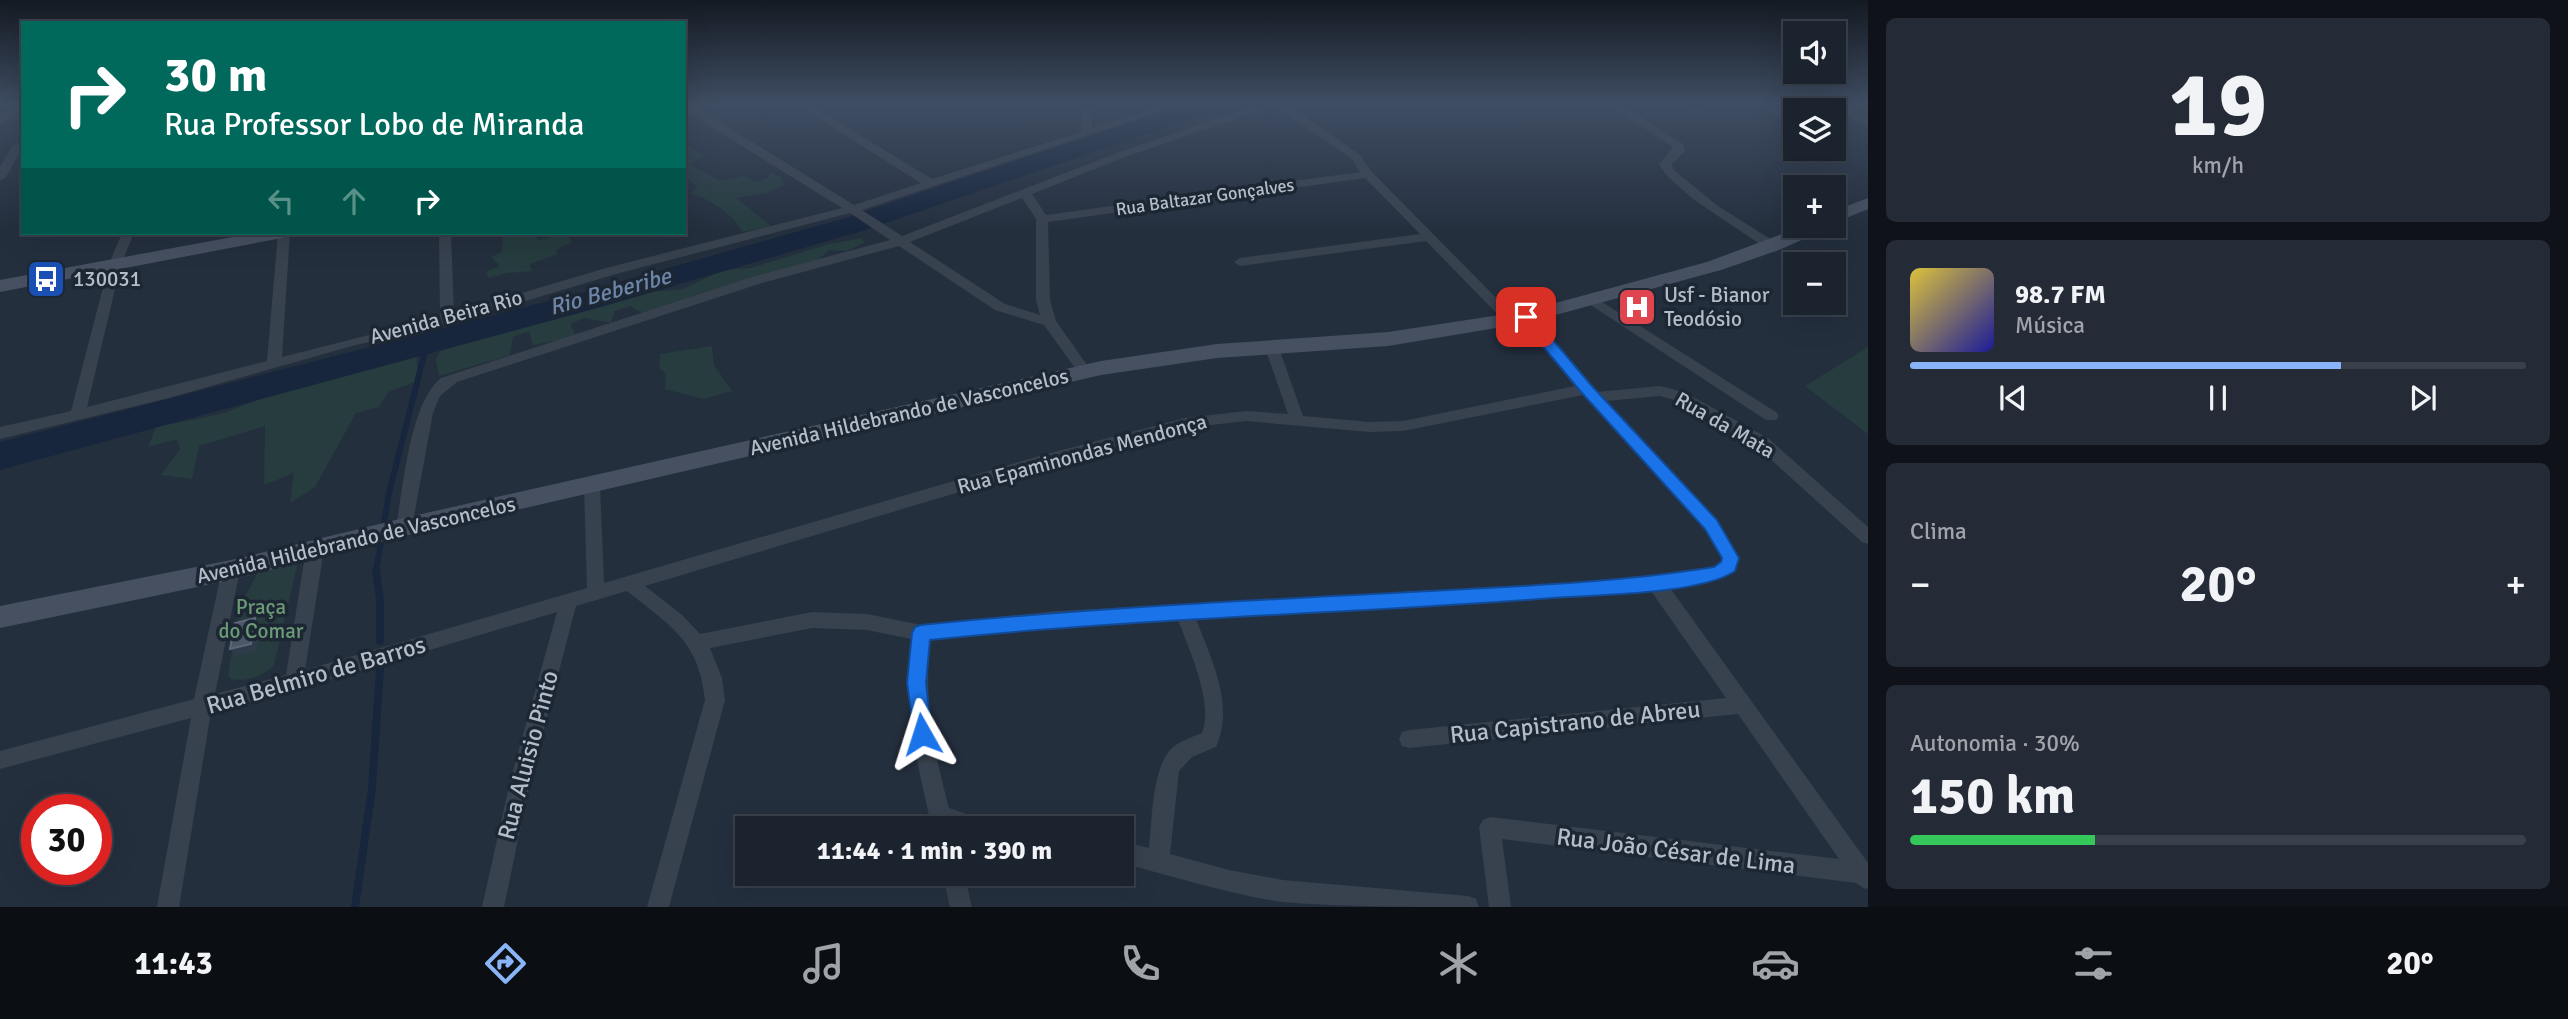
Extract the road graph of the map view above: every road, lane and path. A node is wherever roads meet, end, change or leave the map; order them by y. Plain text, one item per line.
1 (746, 145) edge
2 (868, 145) edge
3 (1049, 145) edge
4 (1150, 145) edge
5 (1338, 145) edge
6 (1678, 145) edge
7 (20, 146) edge
8 (0, 147) edge
9 (1368, 174) junction
10 (0, 177) edge
11 (931, 184) junction
12 (1024, 192) junction
13 (1868, 204) edge
14 (856, 212) junction
15 (1846, 213) edge
16 (1042, 219) junction
17 (127, 235) edge
18 (272, 235) edge
19 (283, 235) edge
20 (445, 235) edge
21 (1429, 237) junction
22 (895, 238) junction
23 (1790, 238) edge
24 (1772, 246) junction
25 (1240, 262) dead end
26 (114, 264) junction
27 (0, 286) edge
28 (1591, 299) junction
29 (1518, 318) junction
30 (447, 320) junction
31 (1049, 322) junction
32 (1272, 348) junction
33 (274, 363) junction
34 (1085, 372) junction
35 (1590, 393) junction
36 (79, 414) junction
37 (1772, 416) dead end
38 (1297, 419) junction
39 (0, 433) edge
40 (592, 486) junction
41 (391, 530) junction
42 (1868, 537) edge
43 (315, 549) junction
44 (230, 570) junction
45 (1656, 583) junction
46 (630, 584) junction
47 (596, 595) junction
48 (568, 604) junction
49 (1184, 612) junction
50 (0, 617) edge
51 (921, 633) junction
52 (698, 642) junction
53 (295, 681) junction
54 (1741, 705) junction
55 (202, 708) junction
56 (1409, 739) dead end
57 (0, 760) edge
58 (940, 816) edge
59 (1134, 855) edge
60 (1158, 861) junction
61 (1866, 877) edge
62 (956, 886) edge
63 (167, 907) edge
64 (493, 907) edge
65 (658, 907) edge
66 (961, 907) edge
67 (1468, 907) edge
68 (1500, 907) edge

1 - 14 street
2 - 11 street
3 - 11 street, Avenida Beira Rio
4 - 12 street
5 - 9 street
6 - 24 street
7 - 8 street
7 - 10 street
9 - 16 street, Rua Baltazar Gonçalves
9 - 21 street
11 - 14 street, Avenida Beira Rio
12 - 16 street
12 - 22 street
13 - 15 street
14 - 22 street
14 - 30 street, Avenida Beira Rio
16 - 31 street
17 - 26 street
18 - 26 street
19 - 33 street
20 - 30 street
21 - 25 street
21 - 29 street
22 - 31 street
22 - 41 street
23 - 24 street, Avenida Hildebrando de Vasconcelos
24 - 28 street, Avenida Hildebrando de Vasconcelos
26 - 27 street
26 - 36 street
28 - 29 street, Avenida Hildebrando de Vasconcelos
28 - 37 street
29 - 32 street, Avenida Hildebrando de Vasconcelos
29 - 35 street
30 - 33 street, Avenida Beira Rio
31 - 34 street
32 - 34 street, Avenida Hildebrando de Vasconcelos
32 - 38 street
33 - 36 street, Avenida Beira Rio
34 - 40 street, Avenida Hildebrando de Vasconcelos
35 - 38 street, Rua Epaminondas Mendonça
35 - 42 street, Rua da Mata
35 - 45 street
36 - 39 street, Avenida Beira Rio
38 - 46 street, Rua Epaminondas Mendonça
40 - 41 street, Avenida Hildebrando de Vasconcelos
40 - 47 street
41 - 43 street, Avenida Hildebrando de Vasconcelos
43 - 44 street, Avenida Hildebrando de Vasconcelos
43 - 53 street
44 - 50 street, Avenida Hildebrando de Vasconcelos
44 - 55 street
45 - 49 street
45 - 54 street
46 - 47 street, Rua Belmiro de Barros
46 - 52 street
47 - 48 street, Rua Belmiro de Barros
48 - 53 street, Rua Belmiro de Barros
48 - 64 street, Rua Aluisio Pinto
49 - 51 street
49 - 60 street
51 - 52 street
51 - 58 street
52 - 65 street
53 - 55 street, Rua Belmiro de Barros
54 - 56 street, Rua Capistrano de Abreu
54 - 61 street
55 - 57 street, Rua Belmiro de Barros
55 - 63 street
59 - 60 street
60 - 67 street
61 - 68 street, Rua João César de Lima
62 - 66 street

